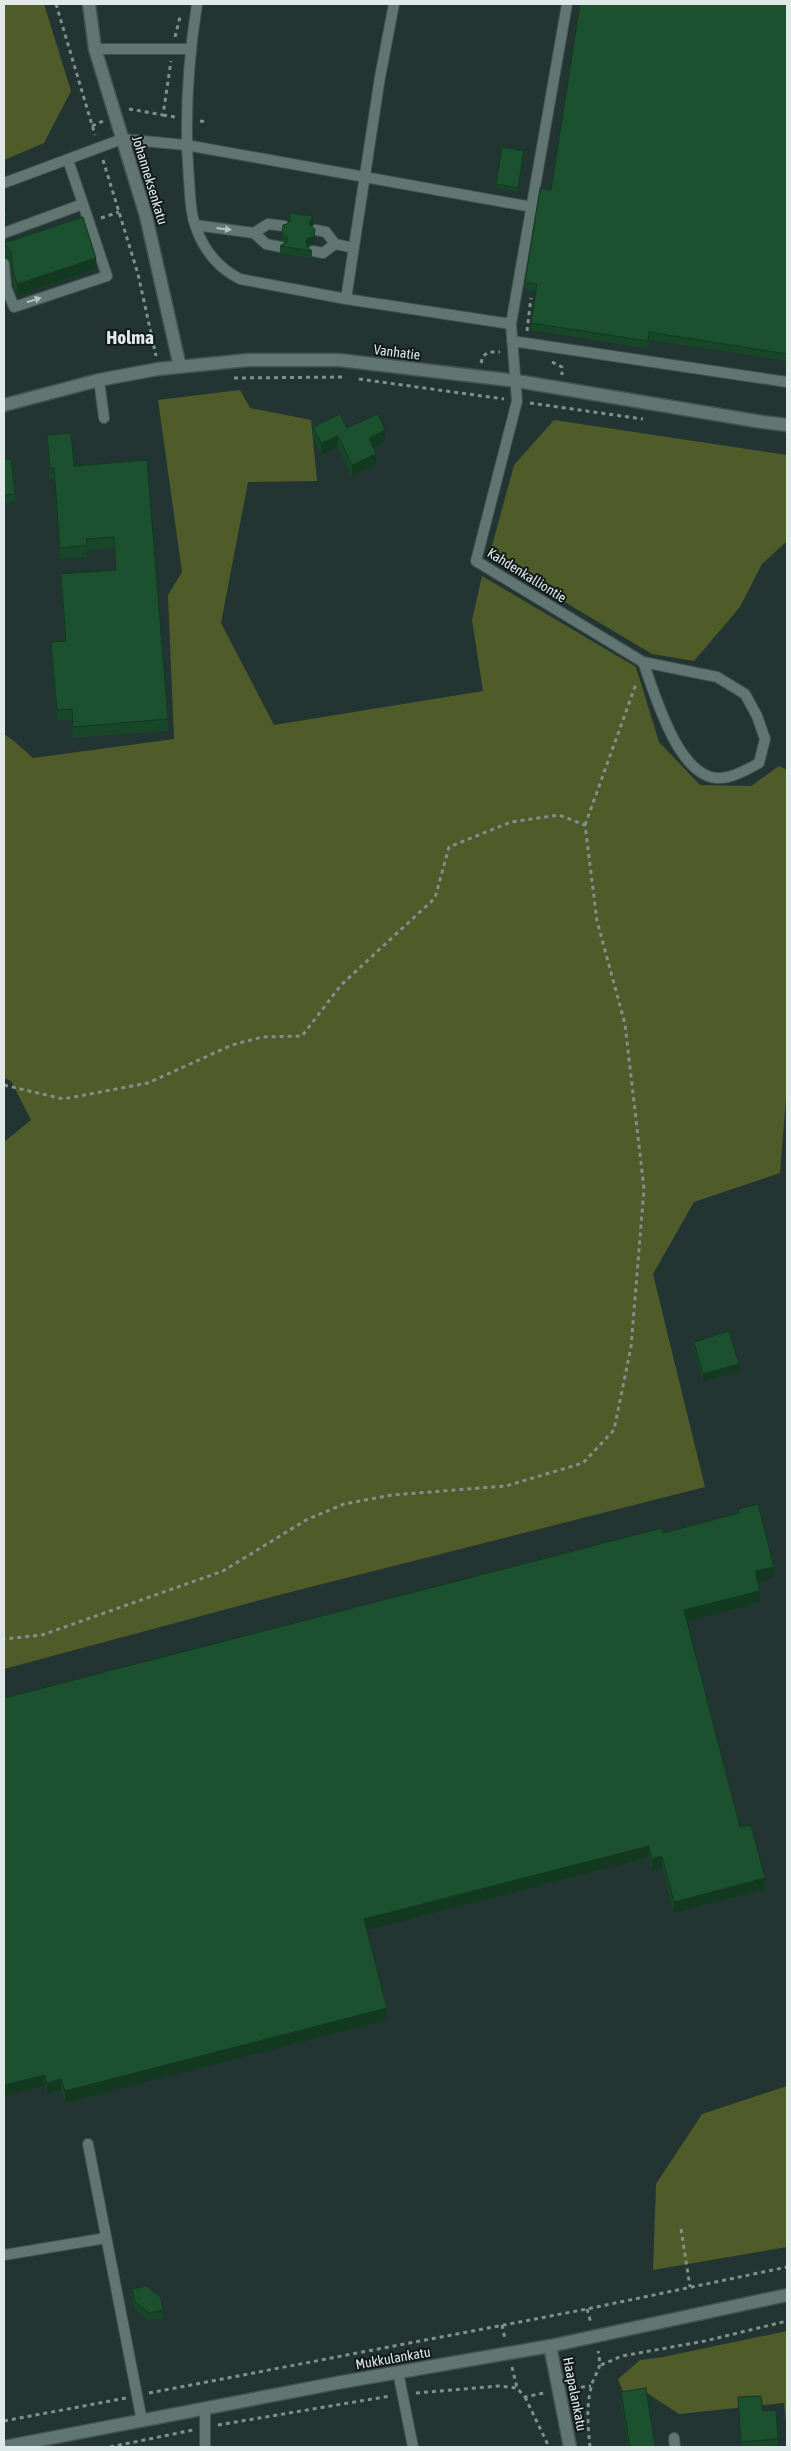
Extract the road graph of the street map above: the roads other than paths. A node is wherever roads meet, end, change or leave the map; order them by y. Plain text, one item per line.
1 (89, 4) edge
2 (197, 4) edge
3 (394, 4) edge
4 (567, 4) edge
5 (95, 49) junction
6 (190, 49) junction
7 (122, 139) junction
8 (186, 145) junction
9 (68, 160) junction
10 (365, 178) junction
11 (4, 184) edge
12 (83, 204) junction
13 (532, 207) junction
14 (195, 225) junction
15 (284, 226) edge
16 (316, 230) edge
17 (254, 232) junction
18 (4, 233) edge
19 (335, 244) junction
20 (281, 247) edge
21 (354, 248) junction
22 (313, 251) edge
23 (4, 264) edge
24 (5, 283) edge
25 (346, 300) junction
26 (511, 324) junction
27 (512, 341) junction
28 (180, 367) junction
29 (99, 380) junction
30 (517, 381) junction
31 (787, 382) edge
32 (4, 405) edge
33 (104, 418) dead end
34 (787, 425) edge
35 (644, 662) junction
36 (88, 2144) dead end
37 (106, 2238) junction
38 (4, 2256) edge
39 (787, 2295) edge
40 (550, 2346) junction
41 (398, 2372) junction
42 (205, 2409) junction
43 (142, 2421) junction
44 (4, 2447) edge
45 (205, 2447) edge
46 (413, 2447) edge
47 (570, 2447) edge

1 - 5 street, Johanneksenkatu
2 - 6 lane
3 - 10 lane
4 - 13 lane, Kahdenkalliontie
5 - 6 lane
5 - 7 street, Johanneksenkatu
6 - 8 lane
7 - 8 lane
7 - 9 lane
7 - 28 street, Johanneksenkatu
8 - 10 lane
8 - 14 lane
9 - 11 lane
9 - 12 lane
10 - 13 lane
10 - 21 lane
12 - 18 lane
24 -> 12 lane
13 - 26 lane, Kahdenkalliontie
14 -> 17 lane
14 - 25 lane
15 - 17 lane
16 - 19 lane
17 - 20 lane
19 - 21 lane
19 - 22 lane
21 - 25 lane
23 - 24 lane
25 - 26 lane
26 - 27 lane, Kahdenkalliontie
27 - 30 lane, Kahdenkalliontie
27 - 31 lane
28 - 29 street, Vanhatie
28 - 30 street, Vanhatie
29 - 32 street, Vanhatie
29 - 33 lane
30 - 34 street, Vanhatie
30 - 35 lane, Kahdenkalliontie
35 - 35 lane, Kahdenkalliontie
36 - 37 lane
37 - 38 lane
37 - 43 lane
39 - 40 street, Mukkulankatu
40 - 41 street, Mukkulankatu
40 - 47 street, Haapalankatu
41 - 42 street, Mukkulankatu
41 - 46 lane
42 - 43 street, Mukkulankatu
42 - 45 lane
43 - 44 street, Mukkulankatu

